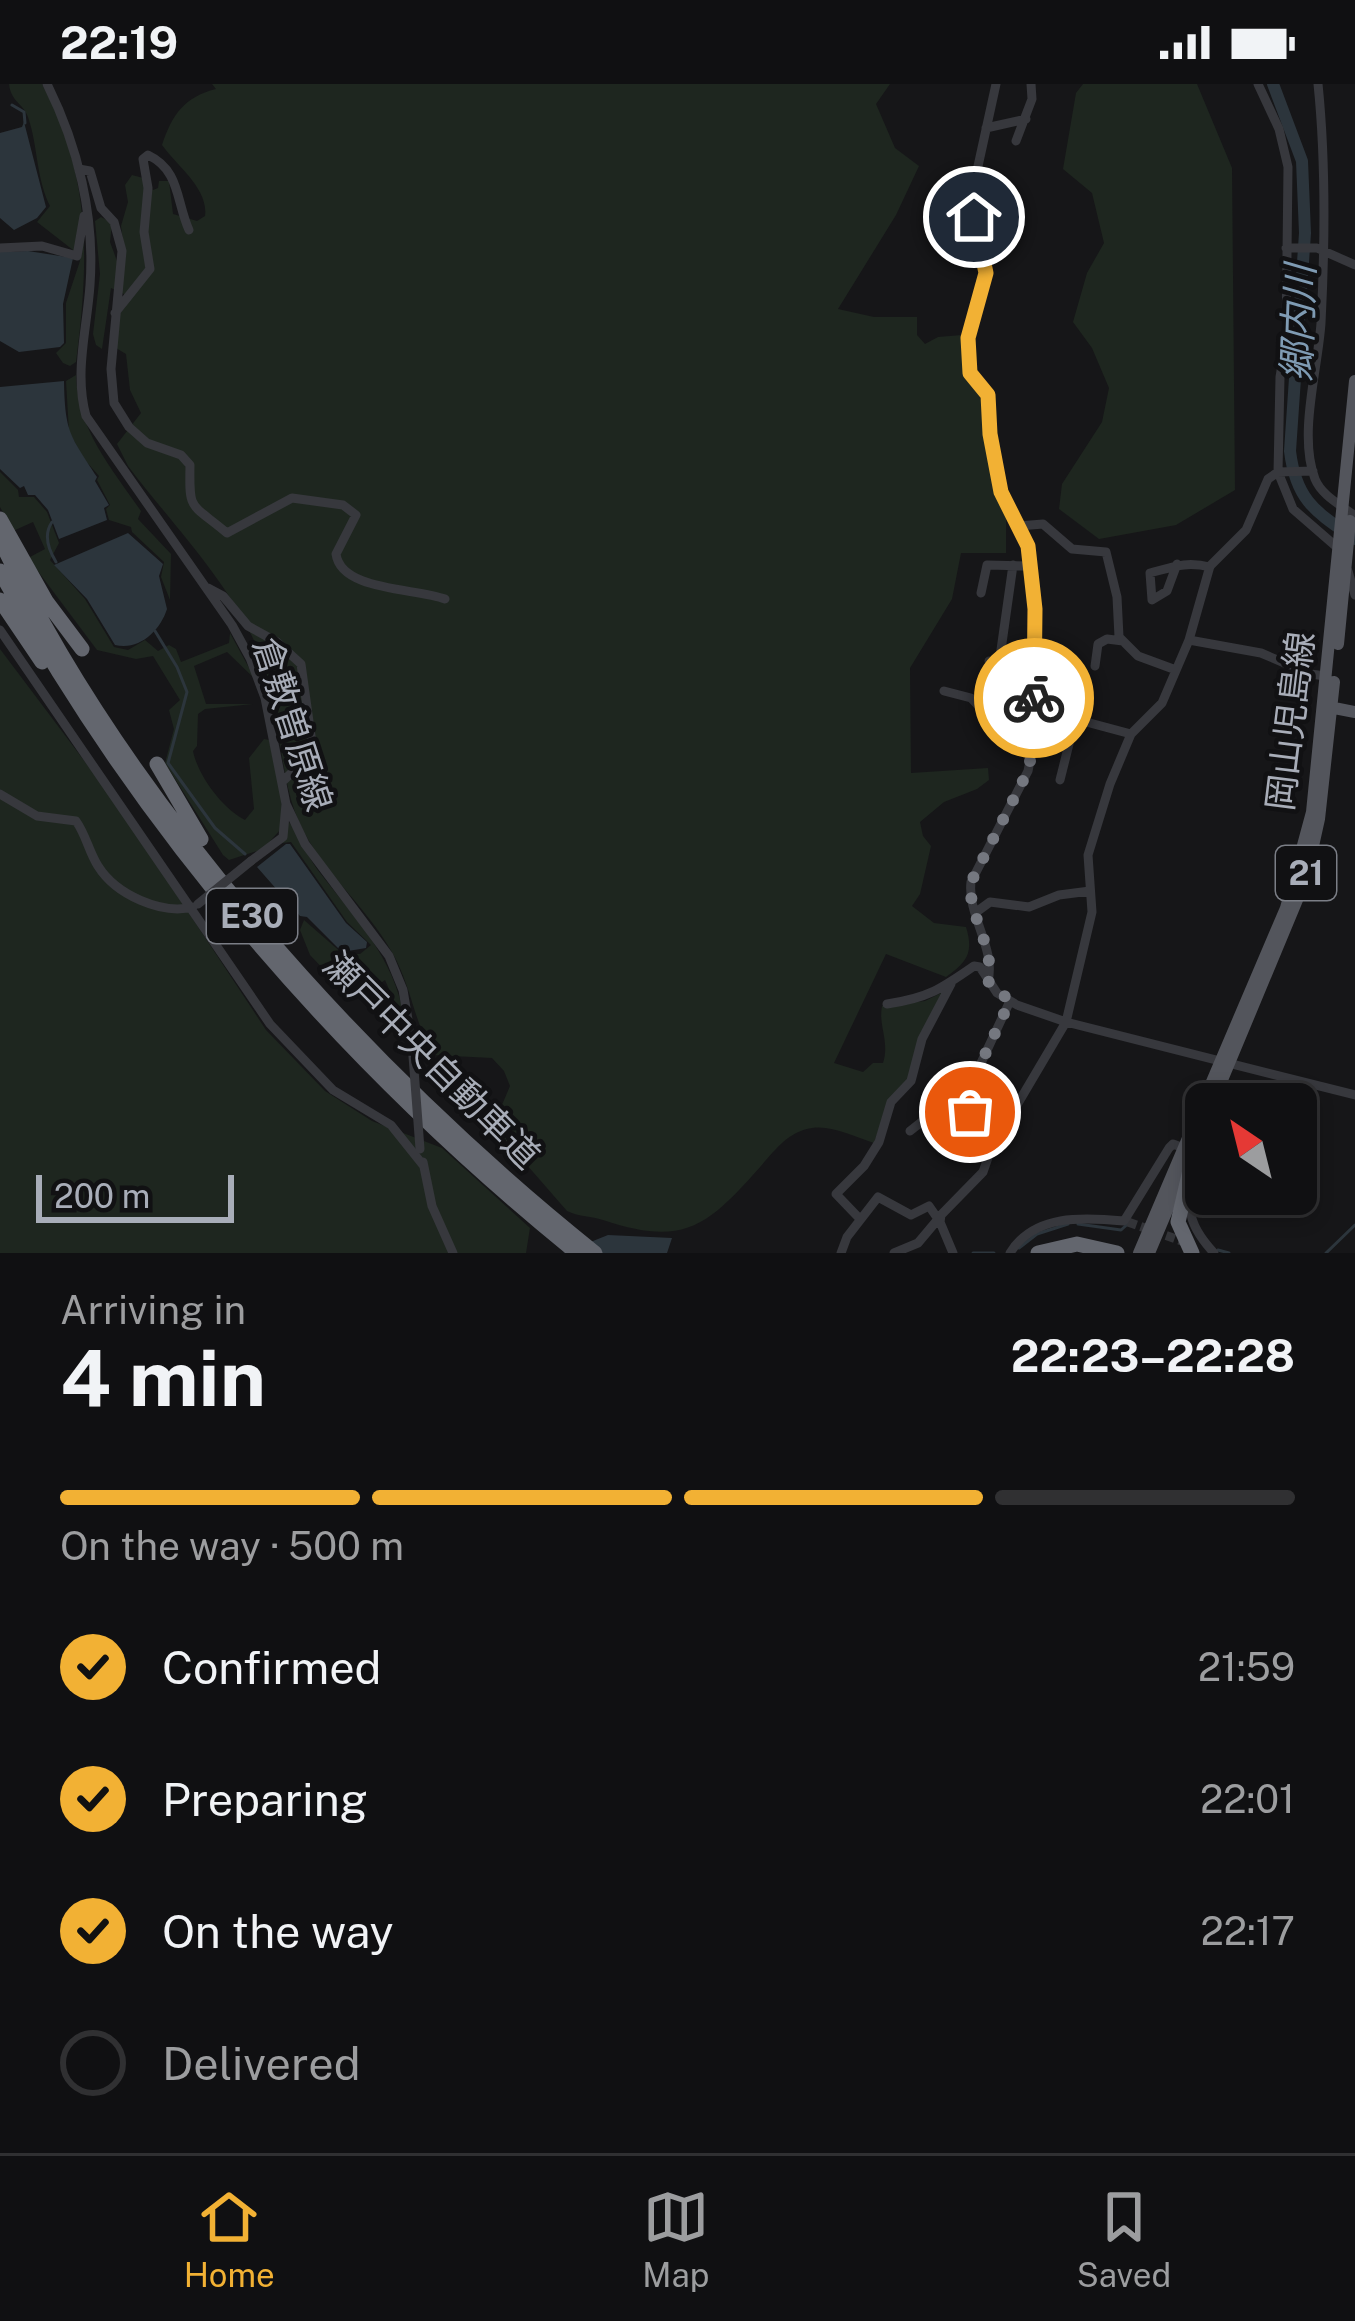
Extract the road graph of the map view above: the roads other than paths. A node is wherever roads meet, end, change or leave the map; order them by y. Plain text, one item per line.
1 (47, 84) edge
2 (996, 84) edge
3 (1031, 84) edge
4 (1258, 84) edge
5 (1318, 84) edge
6 (1026, 119) junction
7 (986, 128) junction
8 (1016, 141) dead end
9 (80, 169) junction
10 (88, 212) junction
11 (188, 230) dead end
12 (0, 248) edge
13 (1287, 248) junction
14 (1319, 249) junction
15 (1355, 265) edge
16 (115, 313) junction
17 (1355, 381) edge
18 (1354, 396) edge
19 (1355, 466) edge
20 (1312, 470) junction
21 (1279, 472) junction
22 (1348, 513) edge
23 (0, 519) edge
24 (1019, 526) junction
25 (0, 539) edge
26 (1346, 554) edge
27 (1177, 564) dead end
28 (1013, 565) junction
29 (1031, 566) junction
30 (1210, 567) junction
31 (0, 571) edge
32 (205, 588) junction
33 (981, 593) dead end
34 (1355, 595) edge
35 (445, 598) dead end
36 (0, 600) edge
37 (1348, 608) edge
38 (0, 630) edge
39 (1189, 640) junction
40 (1124, 641) junction
41 (82, 649) dead end
42 (1333, 653) junction
43 (1034, 666) junction
44 (1095, 666) dead end
45 (1176, 670) junction
46 (1326, 676) junction
47 (944, 692) dead end
48 (1328, 706) junction
49 (1037, 710) junction
50 (1355, 712) edge
51 (1075, 720) junction
52 (1131, 734) junction
53 (120, 764) junction
54 (157, 764) dead end
55 (1060, 780) dead end
56 (282, 782) junction
57 (0, 794) edge
58 (286, 804) junction
59 (1090, 891) junction
60 (241, 904) junction
61 (195, 906) junction
62 (975, 913) junction
63 (988, 981) junction
64 (951, 984) junction
65 (1010, 1001) junction
66 (887, 1004) dead end
67 (1066, 1022) junction
68 (1225, 1060) junction
69 (1217, 1083) edge
70 (1218, 1083) edge
71 (1355, 1096) edge
72 (970, 1112) junction
73 (910, 1131) dead end
74 (998, 1137) junction
75 (1185, 1140) edge
76 (423, 1165) junction
77 (1185, 1165) edge
78 (1185, 1170) edge
79 (1185, 1195) edge
80 (1190, 1215) edge
81 (939, 1218) junction
82 (860, 1219) junction
83 (571, 1243) edge
84 (1192, 1249) edge
85 (453, 1253) edge
86 (595, 1253) edge
87 (841, 1253) edge
88 (894, 1253) edge
89 (953, 1253) edge
90 (1010, 1253) edge
91 (1038, 1253) edge
92 (1117, 1253) edge
93 (1139, 1253) edge
94 (1149, 1253) edge
95 (1210, 1253) edge

1 - 9 street, 倉敷曽原線
2 - 7 street
3 - 6 street
4 - 13 street
5 - 14 street
6 - 7 street
6 - 8 street
7 - 24 street
9 - 10 street, 倉敷曽原線
9 - 16 street
10 - 12 street
10 - 32 street, 倉敷曽原線
11 - 16 street
13 - 14 street
13 - 21 street
14 - 15 street
14 - 20 street
16 - 35 street
17 - 18 main road, 岡山児島線 / 21
18 - 22 main road, 岡山児島線 / 21
19 - 22 main road, 岡山児島線 / 21
20 - 21 street
20 - 22 street
21 - 26 street
21 - 30 street
22 - 26 main road, 岡山児島線 / 21
23 - 41 highway
24 - 29 street
24 - 40 street
25 - 60 highway, 瀬戸中央自動車道 / E30
26 - 34 street
26 - 37 main road, 岡山児島線 / 21
26 - 42 main road, 岡山児島線 / 21
27 - 30 street
28 - 29 street
28 - 33 street
28 - 43 street
29 - 43 street
30 - 39 street
31 - 53 highway, 瀬戸中央自動車道 / E30
32 - 56 street, 倉敷曽原線
32 - 56 street
36 - 53 highway
37 - 42 main road, 岡山児島線 / 21
38 - 61 street
39 - 45 street
39 - 46 street
40 - 44 street
40 - 45 street
42 - 46 main road, 岡山児島線 / 21
42 - 48 main road, 岡山児島線 / 21
43 - 49 street
45 - 52 street
46 - 48 main road, 岡山児島線 / 21
47 - 49 street
48 - 50 main road
48 - 68 main road, 岡山児島線 / 21
49 - 51 street
49 - 62 street
51 - 52 street
51 - 55 street
52 - 59 street
53 - 83 highway, 瀬戸中央自動車道 / E30
54 - 60 highway
56 - 58 street, 倉敷曽原線
57 - 61 street
58 - 61 street, bridge
58 - 76 street, 倉敷曽原線, bridge
59 - 62 street
59 - 67 street
60 - 83 highway, 瀬戸中央自動車道 / E30
61 - 76 street
62 - 63 street
63 - 64 street
63 - 65 street
64 - 66 street
64 - 82 street
65 - 67 street
65 - 72 street
67 - 68 street
67 - 74 street
68 - 69 main road, 岡山児島線 / 21
68 - 70 main road, 岡山児島線 / 21
68 - 71 street
72 - 73 street
72 - 74 street
74 - 81 street
75 - 90 street
76 - 85 street, 倉敷曽原線
77 - 93 main road, 岡山児島線 / 21
78 - 94 main road, 岡山児島線 / 21
79 - 84 highway
80 - 95 street
81 - 82 street
81 - 88 street
81 - 89 street
82 - 87 street
83 - 86 highway, 瀬戸中央自動車道 / E30
84 - 95 street
91 - 92 highway

